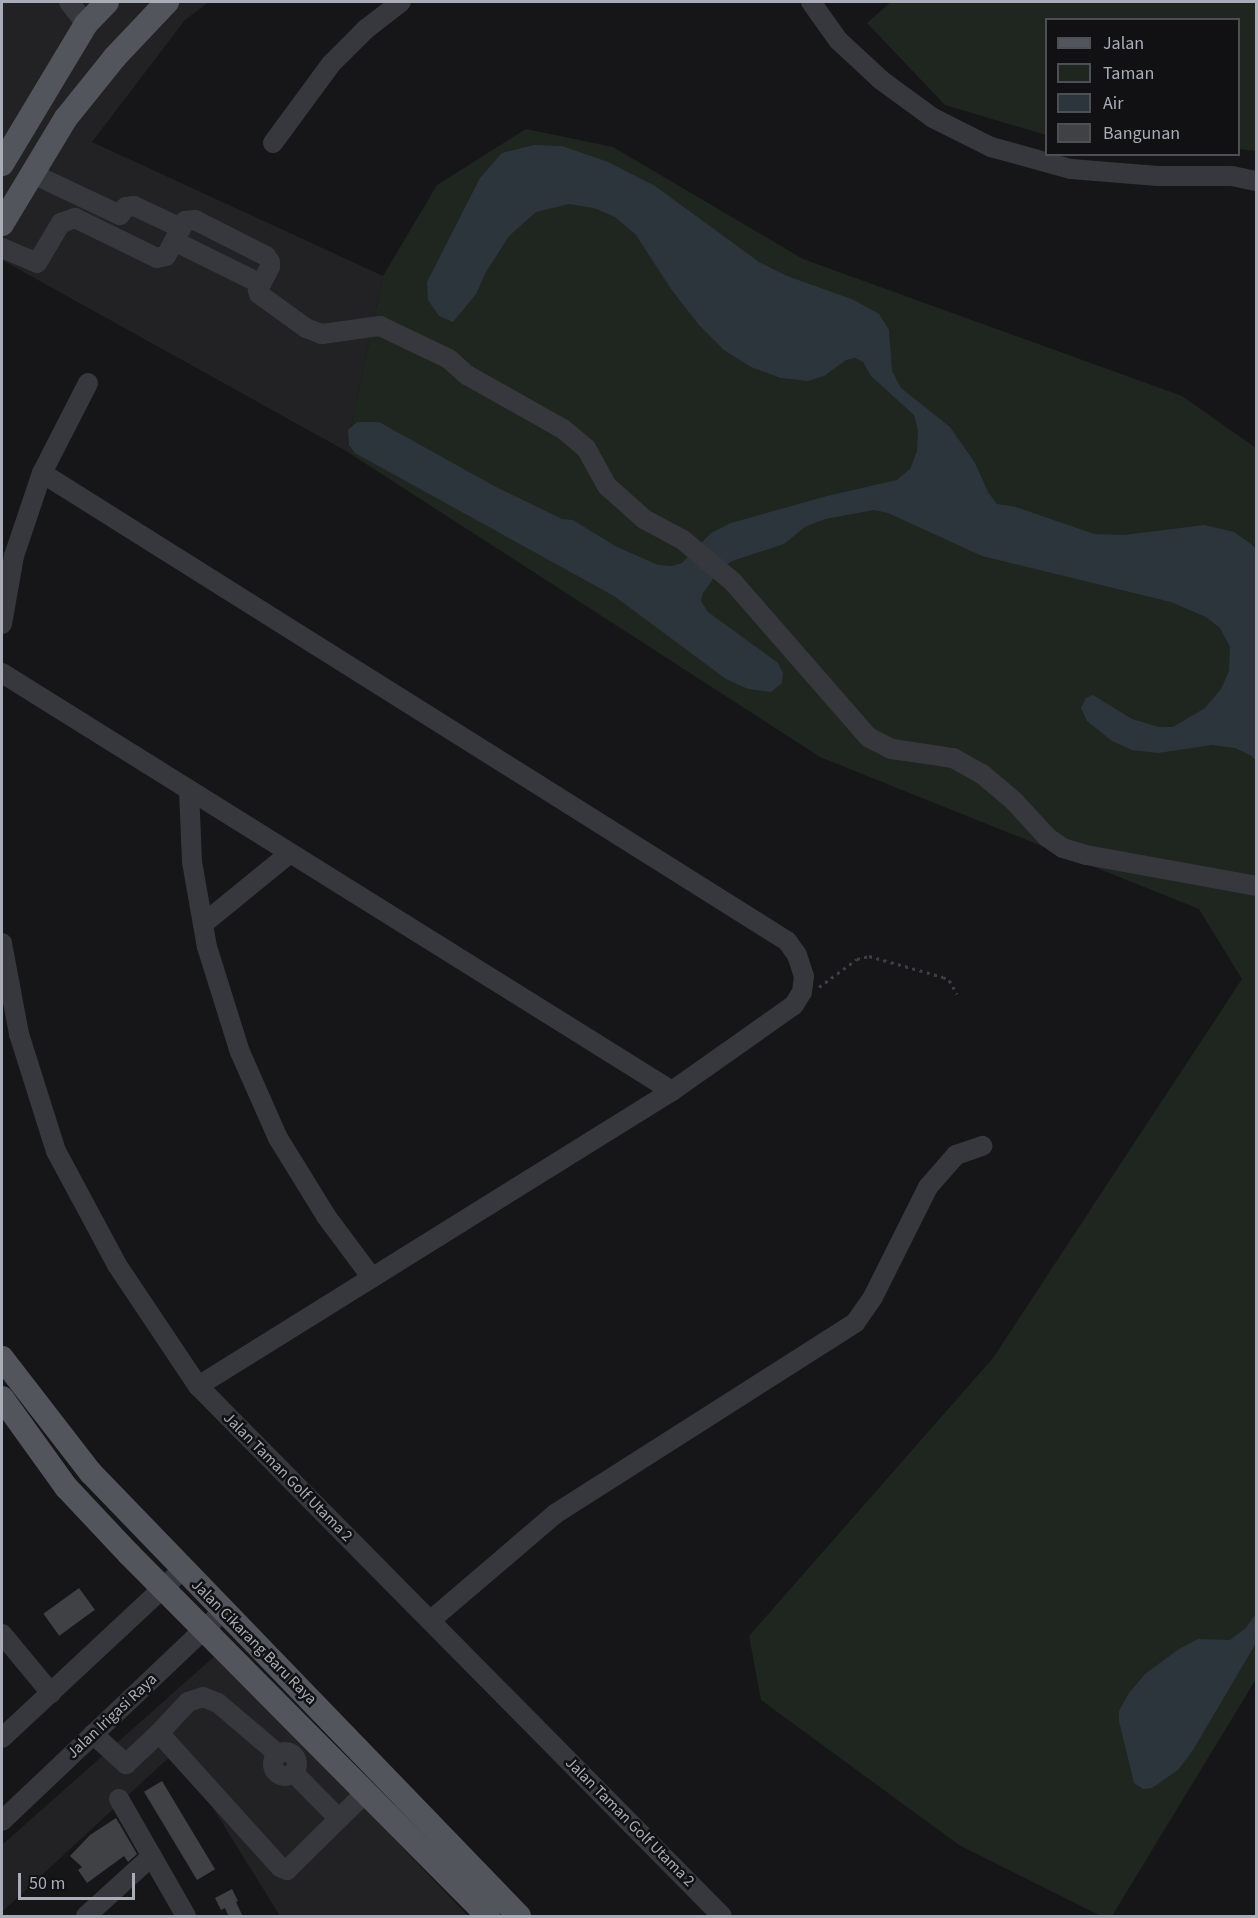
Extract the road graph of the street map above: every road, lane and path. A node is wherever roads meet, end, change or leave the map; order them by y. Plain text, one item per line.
1 (69, 2) edge
2 (107, 2) edge
3 (167, 2) edge
4 (401, 2) edge
5 (811, 2) edge
6 (86, 24) junction
7 (273, 143) dead end
8 (4, 154) edge
9 (32, 173) junction
10 (1257, 181) edge
11 (8, 212) edge
12 (120, 215) junction
13 (110, 234) junction
14 (177, 235) junction
15 (2, 248) edge
16 (261, 284) junction
17 (88, 383) dead end
18 (42, 473) junction
19 (2, 624) edge
20 (2, 673) edge
21 (189, 790) junction
22 (290, 853) junction
23 (1257, 886) edge
24 (203, 924) junction
25 (2, 943) edge
26 (957, 994) dead end
27 (794, 1005) junction
28 (672, 1091) junction
29 (982, 1146) dead end
30 (372, 1278) junction
31 (2, 1358) edge
32 (198, 1386) junction
33 (2, 1398) edge
34 (153, 1540) junction
35 (129, 1554) junction
36 (182, 1570) junction
37 (163, 1588) junction
38 (223, 1611) junction
39 (431, 1620) junction
40 (204, 1629) junction
41 (2, 1634) edge
42 (51, 1693) junction
43 (159, 1733) junction
44 (93, 1734) junction
45 (2, 1738) edge
46 (366, 1792) junction
47 (119, 1799) dead end
48 (338, 1818) junction
49 (2, 1821) edge
50 (152, 1856) junction
51 (86, 1917) edge
52 (186, 1917) edge
53 (488, 1917) edge
54 (519, 1917) edge
55 (722, 1917) edge

1 - 6 street
2 - 6 main road
3 - 9 main road
4 - 7 street
5 - 10 street
6 - 8 main road
8 - 11 main road
9 - 11 main road
9 - 12 street
12 - 13 street
12 - 14 street
13 - 14 street
13 - 15 street
14 - 16 street
14 - 16 street
16 - 23 street
17 - 18 street
18 - 19 street
18 - 27 street
20 - 21 street
21 - 22 street
21 - 24 street
22 - 24 street
22 - 28 street
24 - 30 street
25 - 32 street, Jalan Taman Golf Utama 2
26 - 27 path
27 - 28 street
28 - 30 street
29 - 39 street
30 - 32 street
31 - 34 main road, Jalan Cikarang Baru Raya
32 - 39 street, Jalan Taman Golf Utama 2
33 - 35 main road, Jalan Cikarang Baru Raya
34 - 35 main road
34 - 36 main road, Jalan Cikarang Baru Raya
35 - 37 main road, Jalan Cikarang Baru Raya
36 - 37 street
36 - 38 main road, Jalan Cikarang Baru Raya
37 - 40 main road, Jalan Cikarang Baru Raya
37 - 42 street
38 - 40 street, Jalan Irigasi Raya
38 - 54 main road, Jalan Cikarang Baru Raya
39 - 55 street, Jalan Taman Golf Utama 2
40 - 44 street, Jalan Irigasi Raya
40 - 46 main road, Jalan Cikarang Baru Raya
41 - 42 street
42 - 45 street
43 - 44 street
43 - 48 street
43 - 48 street
44 - 49 street, Jalan Irigasi Raya
46 - 48 street
46 - 53 main road, Jalan Cikarang Baru Raya
47 - 50 street
50 - 51 street
50 - 52 street

